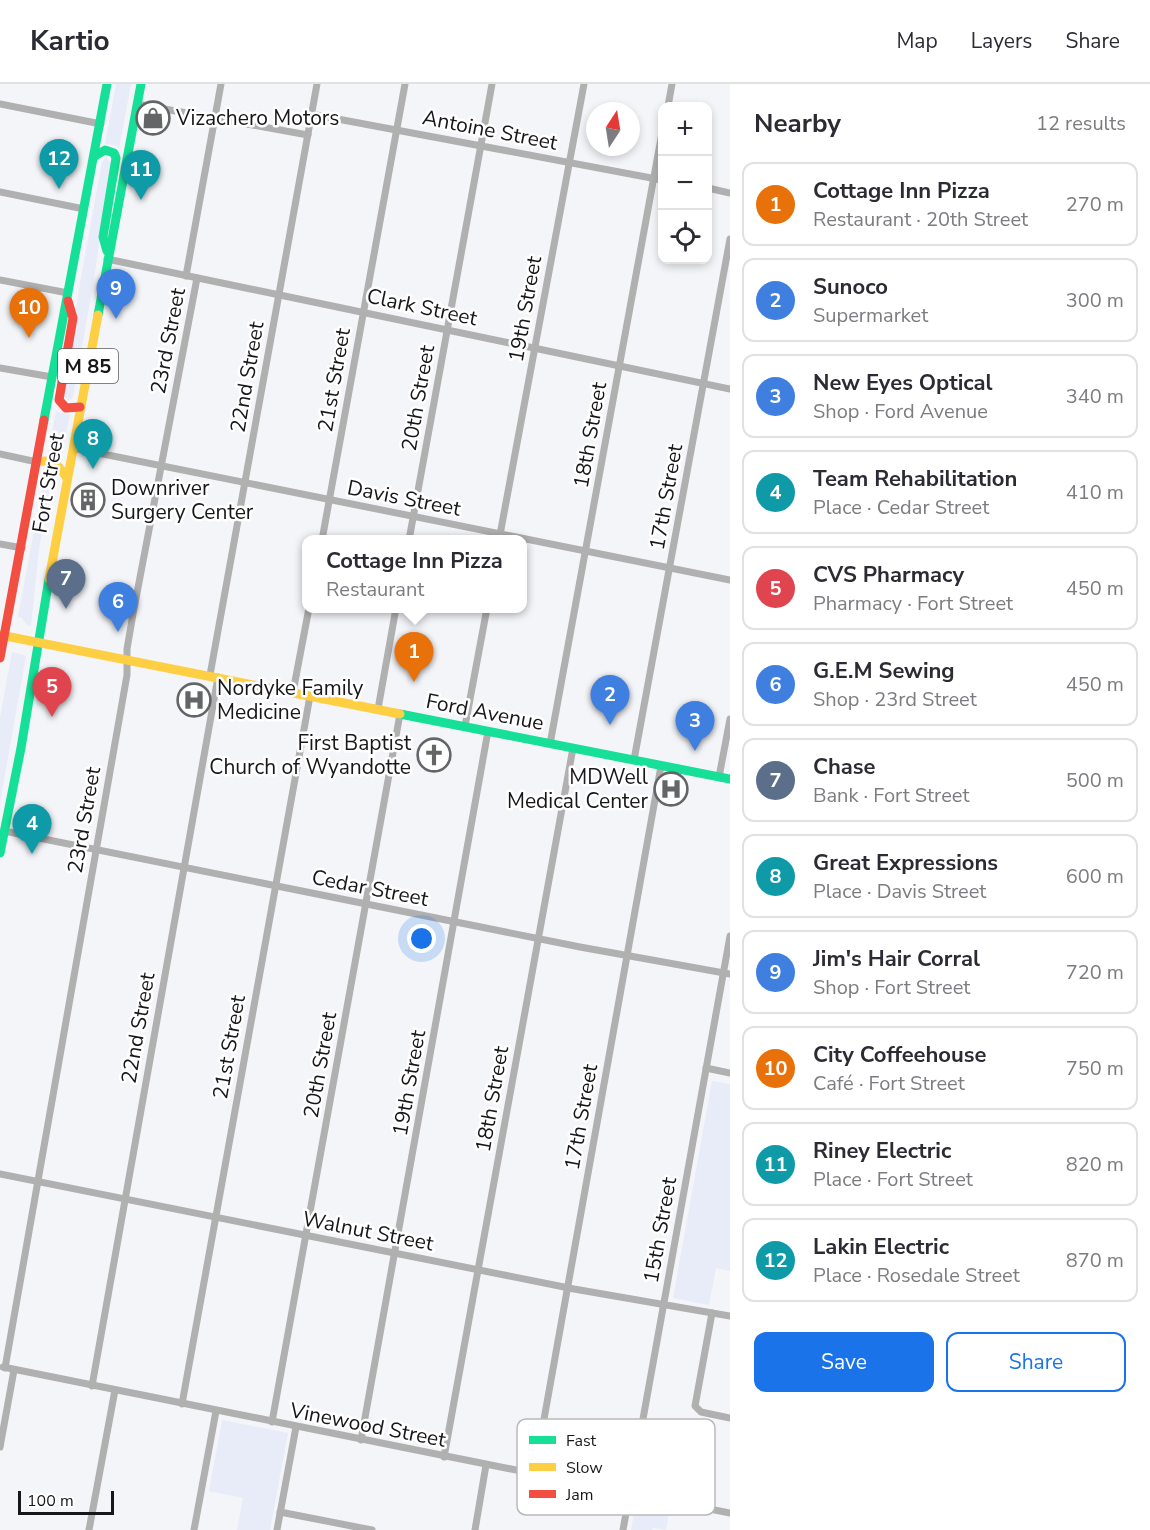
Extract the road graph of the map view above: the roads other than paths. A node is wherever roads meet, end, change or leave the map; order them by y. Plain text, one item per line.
1 (107, 84) edge
2 (141, 84) edge
3 (221, 84) edge
4 (317, 84) edge
5 (405, 84) edge
6 (492, 84) edge
7 (584, 84) edge
8 (672, 84) edge
9 (669, 102) edge
10 (0, 104) edge
11 (137, 104) junction
12 (311, 114) junction
13 (215, 117) junction
14 (101, 124) junction
15 (396, 129) junction
16 (308, 135) junction
17 (481, 145) junction
18 (95, 156) junction
19 (658, 156) edge
20 (569, 162) junction
21 (654, 178) junction
22 (658, 179) edge
23 (712, 189) edge
24 (0, 192) edge
25 (730, 193) edge
26 (84, 209) junction
27 (730, 239) edge
28 (108, 257) junction
29 (186, 276) junction
30 (197, 278) junction
31 (0, 280) edge
32 (279, 295) junction
33 (67, 296) junction
34 (363, 312) junction
35 (447, 330) junction
36 (534, 348) junction
37 (619, 365) junction
38 (0, 368) edge
39 (52, 377) junction
40 (704, 383) junction
41 (730, 388) edge
42 (80, 407) junction
43 (73, 448) junction
44 (0, 454) edge
45 (37, 462) junction
46 (161, 466) junction
47 (67, 478) junction
48 (245, 483) junction
49 (329, 500) junction
50 (413, 517) junction
51 (323, 535) edge
52 (410, 535) edge
53 (490, 535) edge
54 (499, 535) edge
55 (527, 542) edge
56 (0, 544) edge
57 (21, 548) junction
58 (585, 551) junction
59 (670, 568) junction
60 (730, 580) edge
61 (308, 613) edge
62 (395, 613) edge
63 (486, 613) edge
64 (2, 635) edge
65 (38, 641) junction
66 (0, 658) edge
67 (128, 659) junction
68 (214, 676) junction
69 (293, 692) junction
70 (310, 696) junction
71 (378, 709) junction
72 (400, 714) junction
73 (730, 719) edge
74 (465, 726) junction
75 (488, 731) junction
76 (550, 744) junction
77 (573, 748) junction
78 (634, 760) junction
79 (661, 766) junction
80 (719, 777) junction
81 (730, 779) edge
82 (4, 831) junction
83 (96, 850) junction
84 (0, 853) edge
85 (183, 867) junction
86 (275, 886) junction
87 (365, 904) junction
88 (454, 922) junction
89 (730, 936) edge
90 (538, 939) junction
91 (627, 956) junction
92 (727, 974) edge
93 (705, 1068) junction
94 (730, 1073) edge
95 (0, 1174) edge
96 (37, 1181) junction
97 (125, 1199) junction
98 (215, 1217) junction
99 (306, 1235) junction
100 (395, 1253) junction
101 (478, 1269) junction
102 (567, 1287) junction
103 (664, 1304) junction
104 (712, 1313) junction
105 (730, 1316) edge
106 (2, 1367) edge
107 (14, 1370) junction
108 (92, 1386) junction
109 (115, 1390) junction
110 (182, 1404) junction
111 (216, 1411) junction
112 (730, 1418) edge
113 (544, 1419) edge
114 (643, 1419) edge
115 (272, 1422) junction
116 (296, 1427) junction
117 (361, 1440) junction
118 (0, 1447) edge
119 (444, 1457) junction
120 (486, 1465) junction
121 (517, 1471) edge
122 (715, 1510) edge
123 (280, 1512) junction
124 (730, 1513) edge
125 (626, 1515) edge
126 (89, 1530) edge
127 (194, 1530) edge
128 (277, 1530) edge
129 (372, 1530) edge
130 (475, 1530) edge
131 (623, 1530) edge

1 - 14 main road, Fort Street / M 85
2 - 11 main road, Fort Street / M 85
3 - 13 street, 23rd Street
4 - 12 street, 22nd Street
5 - 15 street, 21st Street
6 - 17 street, 20th Street
7 - 20 street, 19th Street
8 - 9 street
10 - 14 street
11 - 13 street
11 - 28 main road, Fort Street / M 85
12 - 15 street, Antoine Street
12 - 16 street, 22nd Street
13 - 16 street
13 - 29 street, 23rd Street
14 - 18 main road, Fort Street / M 85
15 - 17 street, Antoine Street
15 - 34 street, 21st Street
16 - 32 street, 22nd Street
17 - 20 street, Antoine Street
17 - 35 street, 20th Street
18 - 26 main road, Fort Street / M 85
18 - 28 main road
19 - 21 street, 18th Street
20 - 21 street, Antoine Street
20 - 36 street, 19th Street
21 - 22 street, Antoine Street
21 - 37 street, 18th Street
23 - 25 street
24 - 26 street
26 - 33 main road, Fort Street / M 85
27 - 40 street, 17th Street
28 - 29 street, Clark Street
28 - 42 main road, Fort Street / M 85
29 - 30 street, Clark Street
30 - 32 street, Clark Street
30 - 46 street, 23rd Street
31 - 33 street
32 - 34 street, Clark Street
32 - 48 street, 22nd Street
33 - 39 main road, Fort Street / M 85
33 - 42 main road
34 - 35 street, Clark Street
34 - 49 street, 21st Street
35 - 36 street, Clark Street
35 - 50 street, 20th Street
36 - 37 street, Clark Street
36 - 54 street, 19th Street
37 - 40 street, Clark Street
37 - 58 street, 18th Street
38 - 39 street
39 - 45 main road, Fort Street / M 85
40 - 41 street, Clark Street
40 - 59 street, 17th Street
42 - 43 main road, Fort Street / M 85
43 - 46 street, Davis Street
43 - 47 main road, Fort Street / M 85
44 - 45 street
45 - 47 main road
45 - 57 main road, Fort Street / M 85
46 - 48 street, Davis Street
46 - 67 street, 23rd Street
47 - 65 main road, Fort Street / M 85
48 - 49 street, Davis Street
48 - 68 street, 22nd Street
49 - 50 street, Davis Street
49 - 51 street, 21st Street
50 - 52 street, 20th Street
50 - 53 street, Davis Street
55 - 58 street, Davis Street
56 - 57 street
57 - 64 main road, Fort Street / M 85
58 - 59 street, Davis Street
58 - 76 street, 18th Street
59 - 60 street, Davis Street
59 - 78 street, 17th Street
61 - 69 street
62 - 71 street
63 - 74 street
64 - 65 main road, Ford Avenue
64 - 66 main road, Fort Street / M 85
65 - 67 main road, Ford Avenue
65 - 82 main road, Fort Street / M 85
67 - 68 main road, Ford Avenue
67 - 83 street, 23rd Street
68 - 69 main road, Ford Avenue
68 - 85 street, 22nd Street
69 - 70 main road, Ford Avenue
70 - 71 main road, Ford Avenue
70 - 86 street, 21st Street
71 - 72 main road, Ford Avenue
72 - 74 main road, Ford Avenue
72 - 87 street, 20th Street
73 - 80 street
74 - 75 main road, Ford Avenue
75 - 76 main road, Ford Avenue
75 - 88 street, 19th Street
76 - 77 main road, Ford Avenue
77 - 78 main road, Ford Avenue
77 - 90 street, 18th Street
78 - 79 main road, Ford Avenue
79 - 80 main road, Ford Avenue
79 - 91 street, 17th Street
80 - 81 main road, Ford Avenue
82 - 83 street, Cedar Street
82 - 84 main road, Fort Street / M 85
83 - 85 street, Cedar Street
83 - 96 street, 23rd Street
85 - 86 street, Cedar Street
85 - 97 street, 22nd Street
86 - 87 street, Cedar Street
86 - 98 street, 21st Street
87 - 88 street, Cedar Street
87 - 99 street, 20th Street
88 - 90 street, Cedar Street
88 - 100 street, 19th Street
89 - 92 street, 15th Street
90 - 91 street, Cedar Street
90 - 101 street, 18th Street
91 - 92 street, Cedar Street
91 - 102 street, 17th Street
92 - 93 street, 15th Street
93 - 94 street
93 - 103 street, 15th Street
95 - 96 street, Walnut Street
96 - 97 street, Walnut Street
96 - 106 street, 23rd Street
97 - 98 street, Walnut Street
97 - 108 street, 22nd Street
98 - 99 street, Walnut Street
98 - 110 street, 21st Street
99 - 100 street, Walnut Street
99 - 115 street, 20th Street
100 - 101 street, Walnut Street
100 - 117 street, 19th Street
101 - 102 street, Walnut Street
101 - 119 street, 18th Street
102 - 103 street, Walnut Street
102 - 113 street, 17th Street
103 - 104 street, Walnut Street
103 - 114 street, 15th Street
104 - 105 street, Walnut Street
104 - 112 street
106 - 107 street, Vinewood Street
107 - 108 street, Vinewood Street
107 - 118 street
108 - 109 street, Vinewood Street
109 - 110 street, Vinewood Street
109 - 126 street
110 - 111 street, Vinewood Street
111 - 115 street, Vinewood Street
111 - 127 street
115 - 116 street, Vinewood Street
116 - 117 street, Vinewood Street
116 - 123 street
117 - 119 street, Vinewood Street
119 - 120 street, Vinewood Street
120 - 121 street, Vinewood Street
120 - 130 street
122 - 124 street, Vinewood Street
123 - 128 street
123 - 129 street
125 - 131 street, 15th Street

